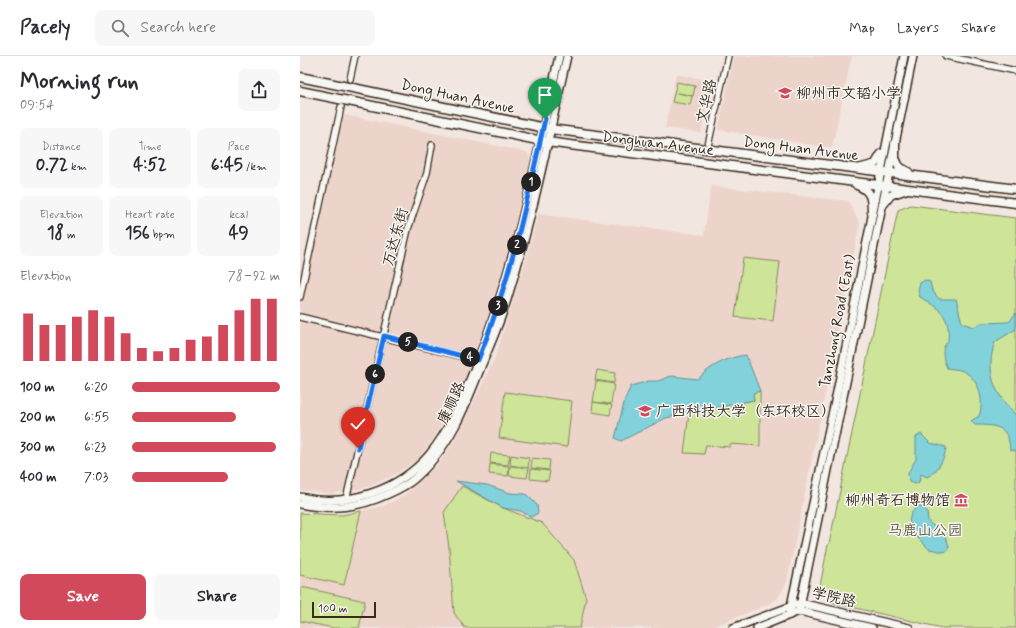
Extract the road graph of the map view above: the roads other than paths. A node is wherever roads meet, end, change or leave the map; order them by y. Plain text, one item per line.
1 (355, 56) edge
2 (560, 56) edge
3 (567, 56) edge
4 (728, 56) edge
5 (904, 56) edge
6 (913, 56) edge
7 (946, 56) edge
8 (1016, 71) edge
9 (300, 77) edge
10 (350, 79) dead end
11 (300, 91) edge
12 (341, 107) dead end
13 (546, 128) junction
14 (543, 142) junction
15 (886, 142) junction
16 (895, 143) junction
17 (432, 145) dead end
18 (707, 150) junction
19 (855, 168) junction
20 (880, 171) junction
21 (889, 172) junction
22 (921, 176) junction
23 (845, 181) junction
24 (877, 185) junction
25 (886, 186) junction
26 (916, 189) junction
27 (1016, 189) edge
28 (1016, 203) edge
29 (876, 213) junction
30 (300, 297) edge
31 (300, 317) edge
32 (384, 336) junction
33 (478, 360) junction
34 (300, 497) edge
35 (346, 500) junction
36 (300, 504) edge
37 (800, 603) junction
38 (792, 605) junction
39 (799, 611) junction
40 (789, 615) junction
41 (733, 628) edge
42 (757, 628) edge
43 (872, 628) edge
44 (909, 628) edge

1 - 10 street
2 - 13 main road
3 - 13 main road
4 - 18 street, 文华路
5 - 15 main road, Tanzhong Road (East)
6 - 16 main road, Tanzhong Road (East)
7 - 8 street
9 - 13 highway, Dong Huan Avenue
11 - 14 highway, Donghuan Avenue
12 - 30 street
13 - 14 main road
13 - 18 highway, Dong Huan Avenue
14 - 23 highway, Donghuan Avenue
14 - 33 main road, 康顺路
14 - 36 main road, 康顺路
15 - 19 main road
15 - 20 main road, Tanzhong Road (East)
16 - 21 main road, Tanzhong Road (East)
16 - 22 highway
17 - 32 street, 万达东街
18 - 19 highway, Dong Huan Avenue
19 - 20 highway, Dong Huan Avenue
20 - 21 highway, Dong Huan Avenue
20 - 24 main road, Tanzhong Road (East)
21 - 22 highway, Dong Huan Avenue
21 - 25 main road, Tanzhong Road (East)
22 - 27 highway, Dong Huan Avenue
23 - 24 highway, Donghuan Avenue
23 - 29 highway
24 - 25 highway, Donghuan Avenue
24 - 29 main road, Tanzhong Road (East)
25 - 26 highway, Donghuan Avenue
25 - 29 main road, Tanzhong Road (East)
26 - 28 highway, Donghuan Avenue
26 - 29 main road
29 - 37 main road, Tanzhong Road (East)
29 - 38 main road, Tanzhong Road (East)
31 - 32 street
32 - 33 street
32 - 35 street, 万达东街
33 - 35 main road, 康顺路
34 - 35 main road, 康顺路
37 - 38 main road, 学院路
37 - 39 main road, Tanzhong Road (East)
37 - 44 main road, 学院路
38 - 40 main road, Tanzhong Road (East)
38 - 41 main road, 学院路
39 - 40 main road, 学院路
39 - 43 main road, 学院路
40 - 42 main road, 学院路

